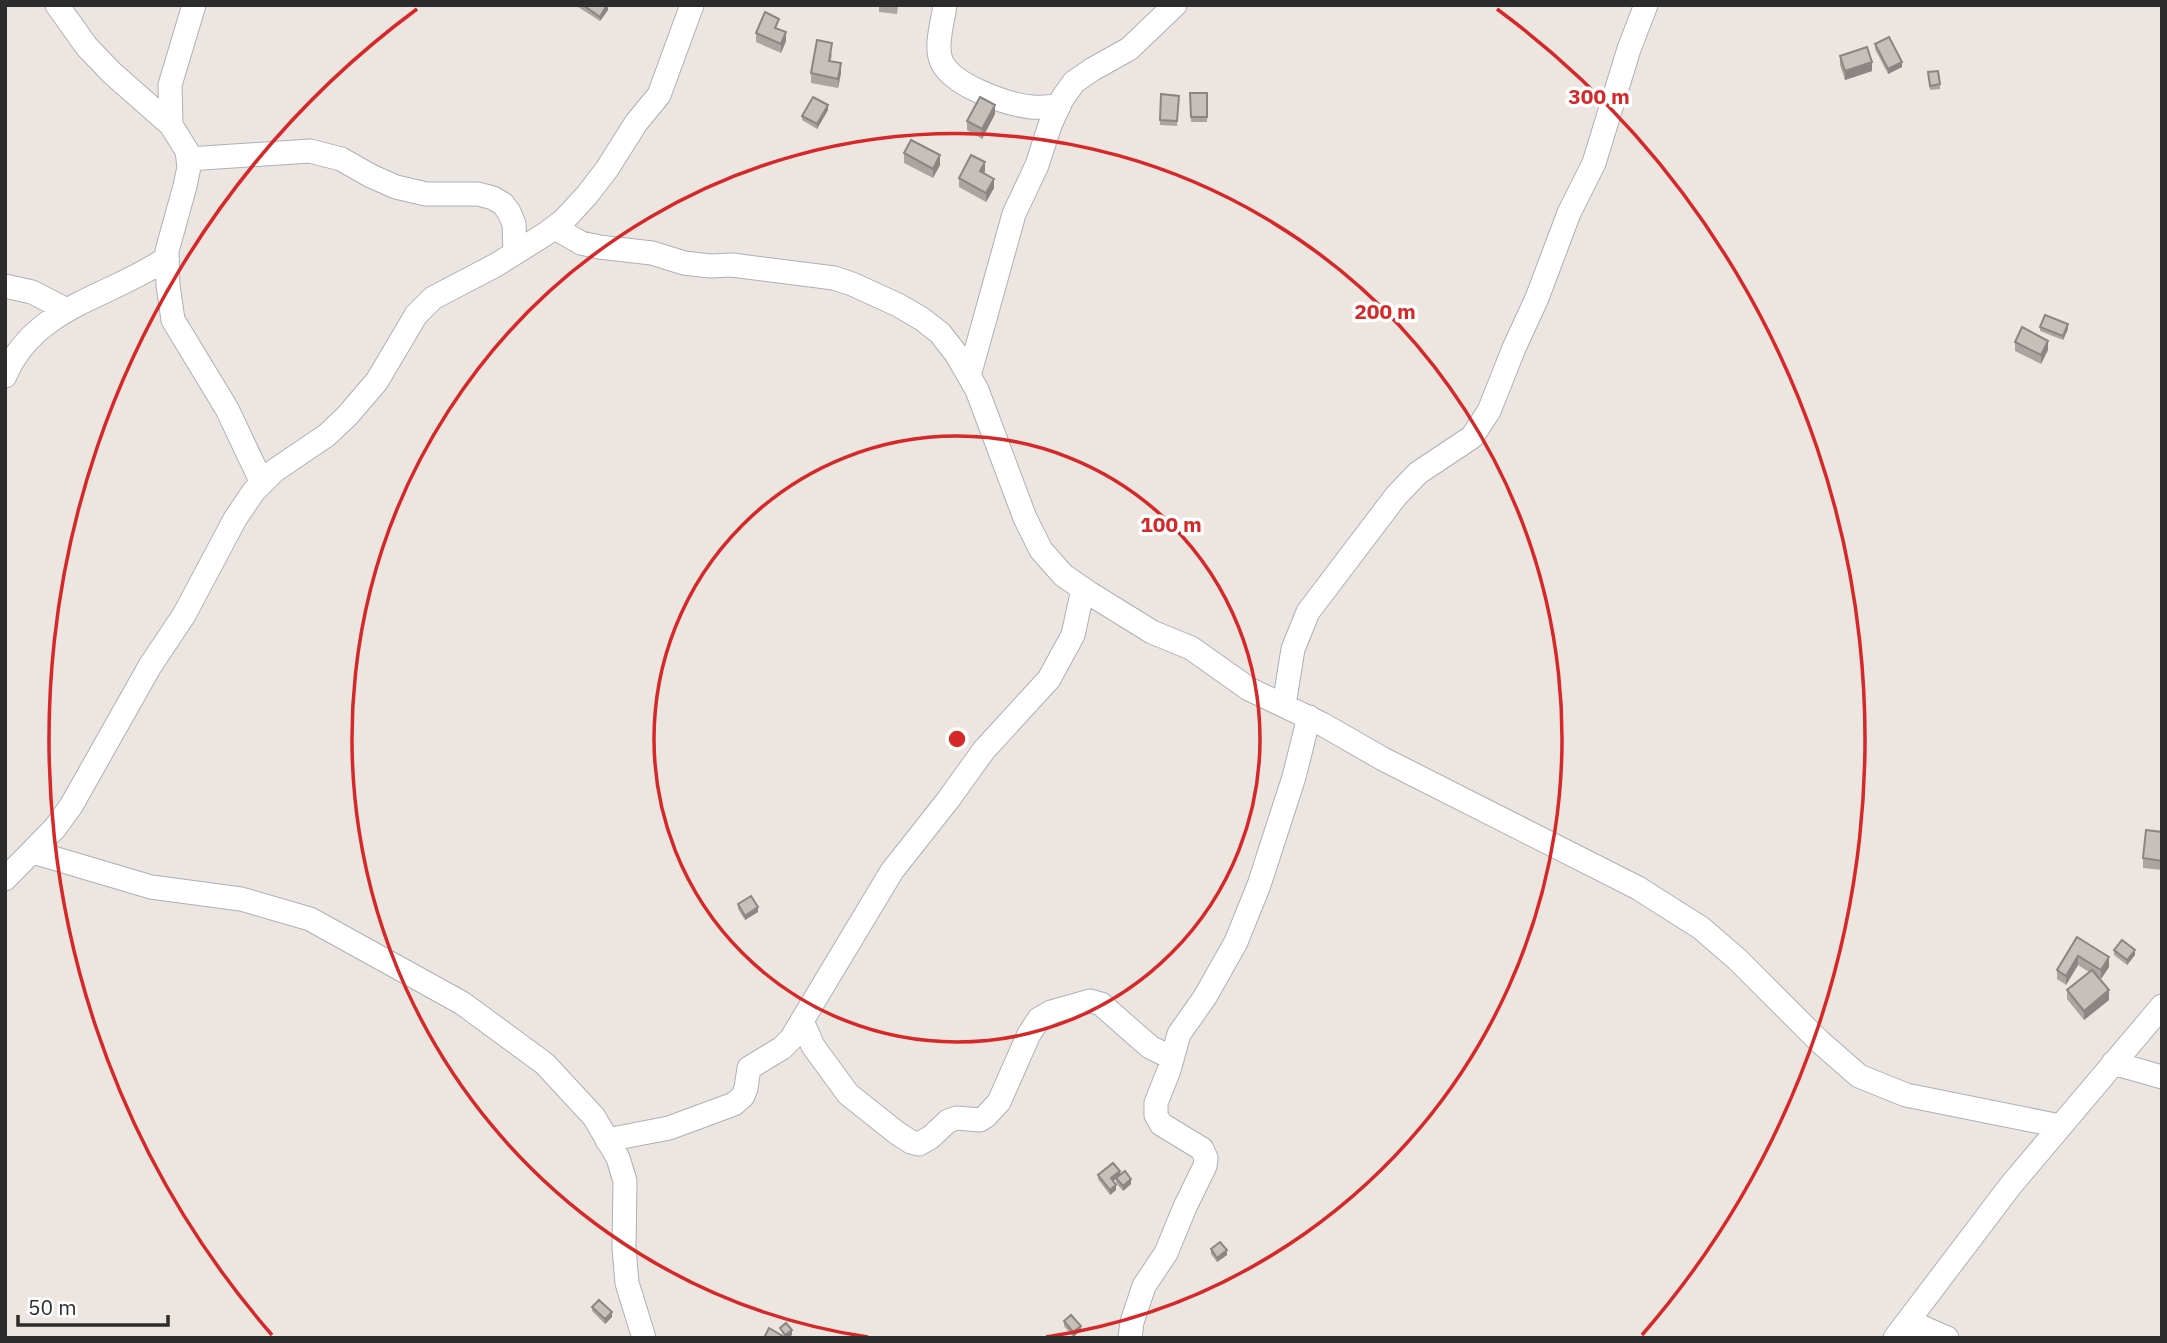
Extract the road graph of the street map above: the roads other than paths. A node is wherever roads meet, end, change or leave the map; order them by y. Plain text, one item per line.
1 (57, 5) edge
2 (194, 5) edge
3 (692, 5) edge
4 (945, 5) edge
5 (1175, 5) edge
6 (1646, 5) edge
7 (1059, 106) junction
8 (171, 125) junction
9 (188, 159) junction
10 (555, 228) junction
11 (514, 253) junction
12 (167, 258) junction
13 (5, 286) edge
14 (67, 310) junction
15 (5, 376) edge
16 (969, 376) junction
17 (262, 483) junction
18 (1083, 589) junction
19 (1284, 705) junction
20 (1309, 717) junction
21 (33, 852) junction
22 (5, 879) edge
23 (2162, 1006) edge
24 (802, 1021) junction
25 (1172, 1058) junction
26 (2113, 1063) junction
27 (2162, 1077) edge
28 (2060, 1126) junction
29 (607, 1140) junction
30 (1901, 1329) edge
31 (644, 1338) edge
32 (1130, 1338) edge
33 (1947, 1338) edge

1 - 8 street
2 - 8 street
3 - 10 street
4 - 7 street
5 - 7 street
6 - 19 street
7 - 16 street
8 - 9 street
9 - 11 street
9 - 12 street
10 - 11 street
10 - 16 street
11 - 17 street
12 - 14 street
12 - 17 street
13 - 14 street
14 - 15 street
16 - 18 street
17 - 21 street
18 - 19 street
18 - 24 street
19 - 20 street
20 - 25 street
20 - 28 street
21 - 22 street
21 - 29 street
23 - 26 street
24 - 25 street
24 - 29 street
25 - 32 street
26 - 27 street
26 - 28 street
28 - 30 street
29 - 31 street
30 - 33 street

